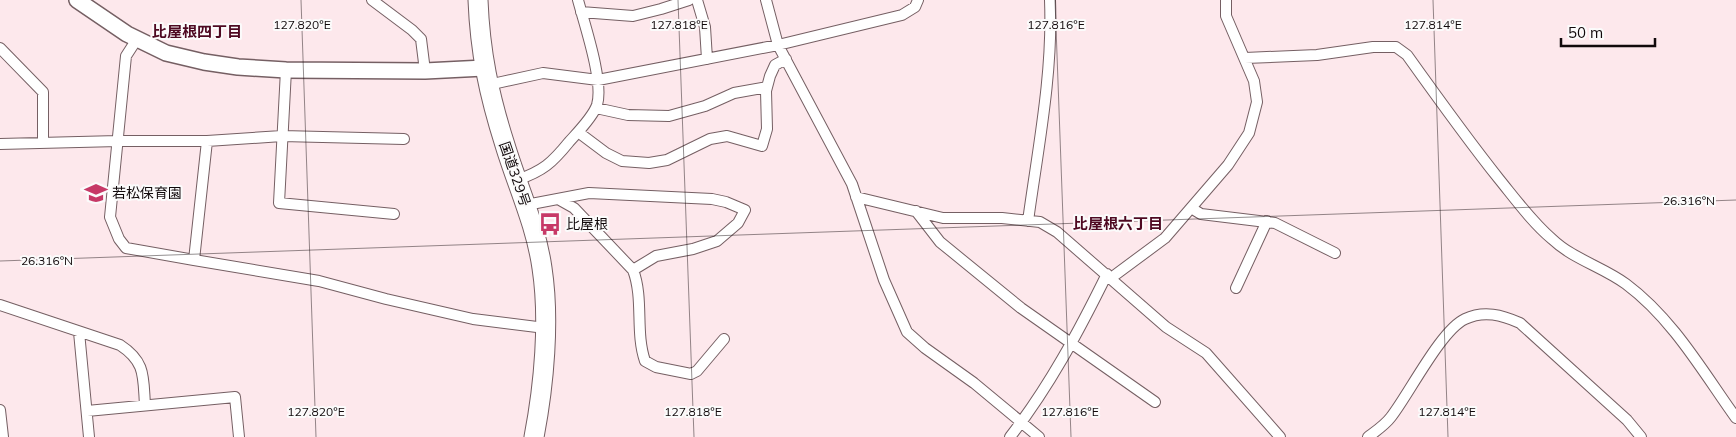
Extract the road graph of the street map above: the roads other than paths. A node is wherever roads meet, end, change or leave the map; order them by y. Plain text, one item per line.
1 (77, 0) edge
2 (372, 0) edge
3 (478, 0) edge
4 (578, 0) edge
5 (689, 0) edge
6 (698, 0) edge
7 (766, 0) edge
8 (918, 0) edge
9 (1050, 0) edge
10 (1226, 0) edge
11 (581, 12) junction
12 (137, 39) junction
13 (778, 45) junction
14 (0, 48) edge
15 (1245, 58) junction
16 (707, 59) junction
17 (786, 59) junction
18 (286, 70) junction
19 (425, 71) junction
20 (486, 76) junction
21 (598, 80) junction
22 (767, 87) junction
23 (596, 108) junction
24 (578, 132) junction
25 (282, 136) junction
26 (404, 139) dead end
27 (118, 141) junction
28 (206, 141) junction
29 (43, 142) junction
30 (0, 144) edge
31 (517, 180) junction
32 (856, 197) junction
33 (558, 199) junction
34 (526, 206) junction
35 (1191, 208) junction
36 (916, 211) junction
37 (394, 214) dead end
38 (1028, 221) junction
39 (1267, 221) junction
40 (1335, 252) dead end
41 (194, 260) junction
42 (633, 270) junction
43 (1109, 276) junction
44 (1236, 288) dead end
45 (0, 305) edge
46 (545, 328) junction
47 (79, 332) junction
48 (724, 338) dead end
49 (1072, 344) junction
50 (1155, 402) dead end
51 (145, 405) junction
52 (0, 410) edge
53 (87, 411) junction
54 (1736, 418) edge
55 (1022, 422) junction
56 (3, 437) edge
57 (89, 437) edge
58 (239, 437) edge
59 (534, 437) edge
60 (1010, 437) edge
61 (1039, 437) edge
62 (1280, 437) edge
63 (1368, 437) edge
64 (1641, 437) edge

1 - 12 street
2 - 19 street
3 - 20 highway, 国道329号
4 - 11 street
5 - 11 street
6 - 16 street
7 - 13 street
8 - 13 street
9 - 38 street
10 - 15 street
11 - 21 street
12 - 18 street
12 - 27 street
13 - 16 street
13 - 17 street
14 - 29 street
15 - 35 street
15 - 54 street
16 - 21 street
17 - 22 street
17 - 32 street
18 - 19 street
18 - 25 street
19 - 20 street
20 - 21 street
20 - 31 highway, 国道329号
21 - 23 street
22 - 23 street
22 - 24 street
23 - 24 street
24 - 31 street
25 - 26 street
25 - 28 street
25 - 37 street
27 - 28 street
27 - 29 street
27 - 41 street
28 - 41 street
29 - 30 street
31 - 34 highway, 国道329号
32 - 36 street
32 - 55 street
33 - 34 street
33 - 42 street
33 - 42 street
34 - 46 highway, 国道329号
35 - 39 street
35 - 43 street
36 - 38 street
36 - 49 street
38 - 43 street
39 - 40 street
39 - 44 street
41 - 46 street
42 - 48 street
43 - 49 street
43 - 62 street
45 - 47 street
46 - 59 highway, 国道329号
47 - 51 street
47 - 53 street
49 - 50 street
49 - 55 street
51 - 53 street
51 - 58 street
52 - 56 street
53 - 57 street
55 - 60 street
55 - 61 street
63 - 64 street

